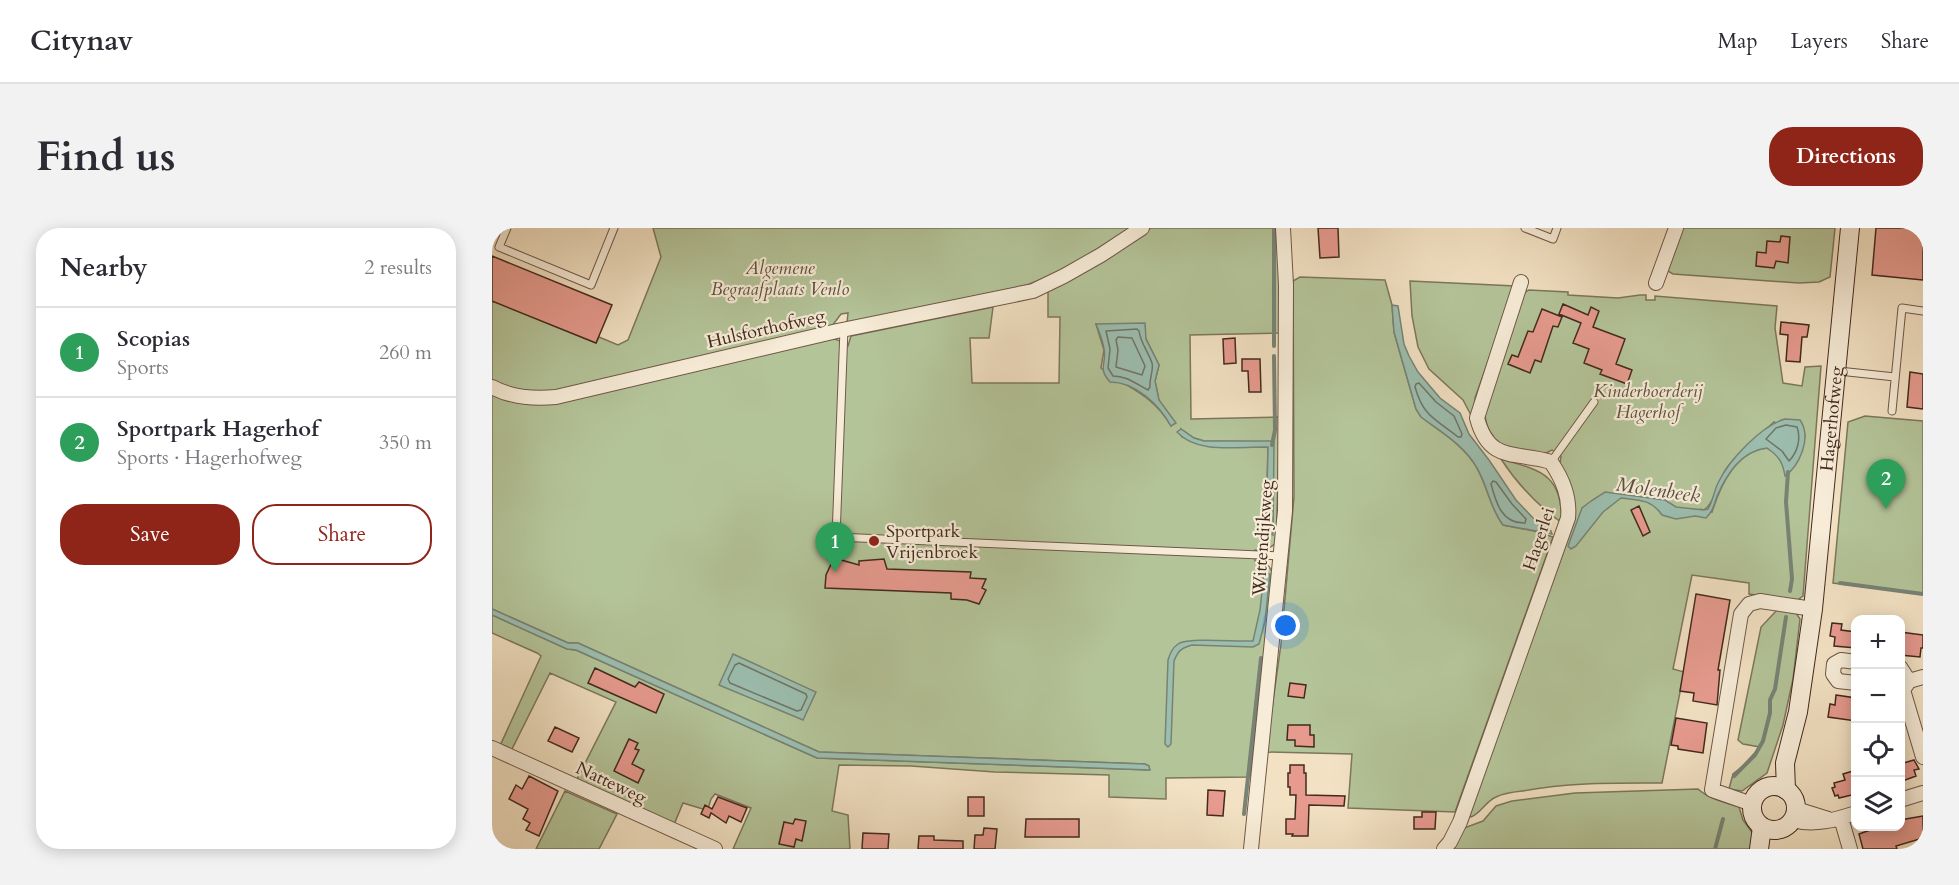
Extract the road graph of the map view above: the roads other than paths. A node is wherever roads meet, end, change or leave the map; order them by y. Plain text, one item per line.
1 (507, 228) edge
2 (614, 228) edge
3 (1142, 228) edge
4 (1284, 228) edge
5 (1525, 228) edge
6 (1557, 228) edge
7 (1676, 228) edge
8 (1850, 228) edge
9 (1521, 282) dead end
10 (1656, 283) dead end
11 (1923, 310) edge
12 (844, 330) junction
13 (1836, 370) junction
14 (1895, 377) junction
15 (492, 387) edge
16 (1594, 402) dead end
17 (1892, 411) dead end
18 (1551, 462) junction
19 (1281, 556) junction
20 (1813, 609) junction
21 (1851, 661) edge
22 (1923, 677) edge
23 (1851, 683) edge
24 (1905, 686) edge
25 (1905, 691) edge
26 (492, 748) edge
27 (1923, 757) edge
28 (1780, 788) junction
29 (1923, 793) edge
30 (1905, 798) edge
31 (1751, 802) junction
32 (1851, 814) edge
33 (1794, 815) junction
34 (1834, 819) junction
35 (1768, 828) junction
36 (715, 849) edge
37 (1251, 849) edge
38 (1444, 849) edge
39 (1759, 849) edge
40 (1766, 849) edge
41 (1850, 849) edge

1 - 2 lane
3 - 12 street, Hulsforthofweg
4 - 19 street, Wittendijkweg
5 - 6 lane
7 - 10 street
8 - 13 street, Hagerhofweg
9 - 18 street
11 - 14 lane
12 - 15 street, Hulsforthofweg
12 - 19 lane
13 - 14 lane
13 - 20 street, Hagerhofweg
14 - 17 lane
16 - 18 lane
18 - 38 street, Hagerlei
19 - 37 street, Wittendijkweg
20 - 28 street, Hagerhofweg
20 - 31 street
21 - 23 street
22 - 24 street
25 - 27 street
26 - 36 street, Natteweg
28 - 31 street
28 - 33 street
29 - 30 street
31 - 35 street
32 - 34 street
33 - 34 street
33 - 35 street
34 - 41 street
35 - 39 street
35 - 40 street

